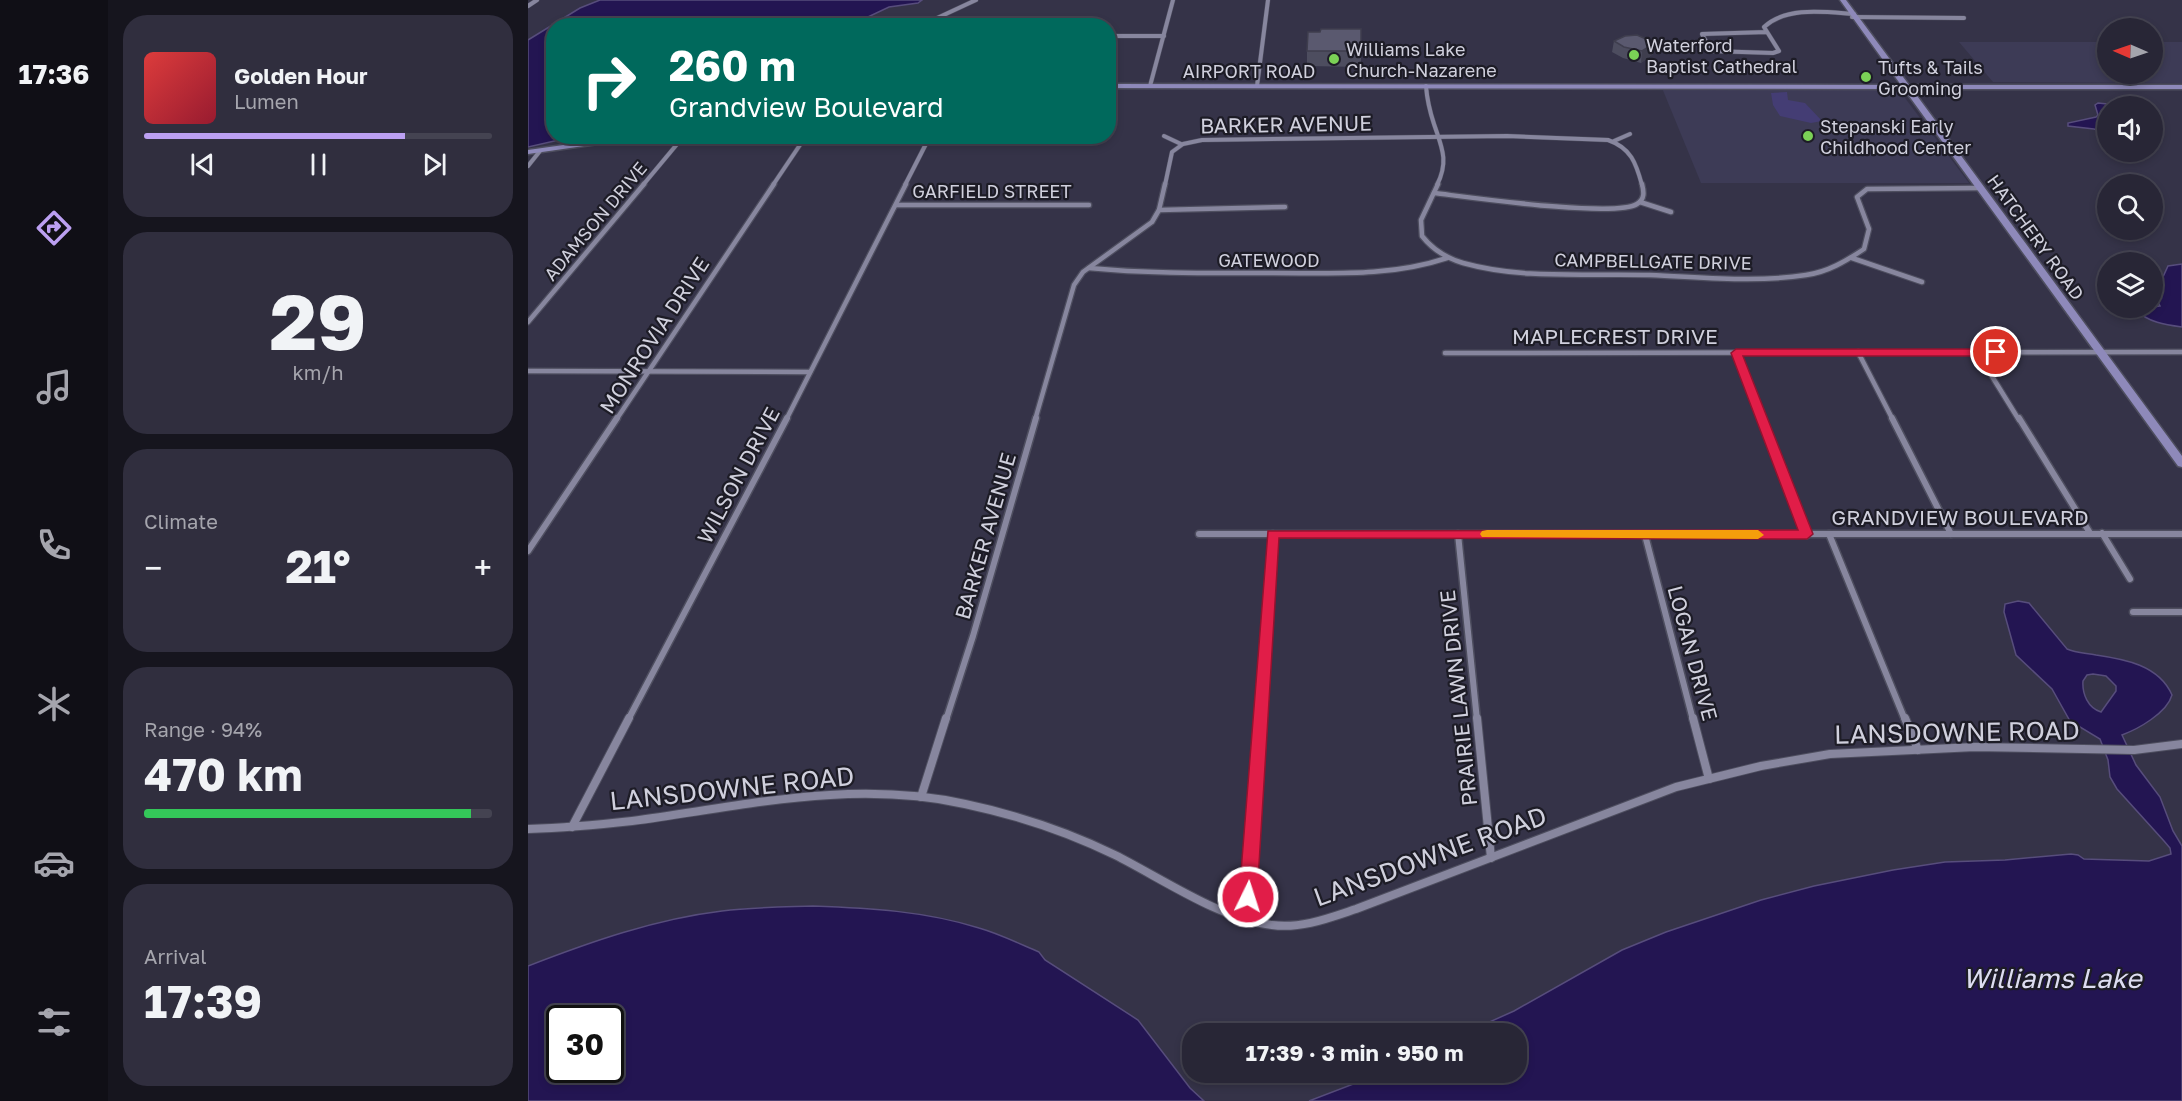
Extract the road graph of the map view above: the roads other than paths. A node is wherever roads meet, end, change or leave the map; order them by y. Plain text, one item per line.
1 (537, 0) edge
2 (976, 0) edge
3 (1173, 0) edge
4 (1268, 0) edge
5 (1843, 0) edge
6 (528, 6) edge
7 (1855, 15) junction
8 (937, 18) edge
9 (1964, 18) dead end
10 (1767, 32) junction
11 (1116, 36) edge
12 (1164, 36) junction
13 (1116, 86) edge
14 (1150, 86) junction
15 (1257, 86) junction
16 (1426, 86) junction
17 (1906, 87) junction
18 (2182, 87) edge
19 (1630, 134) dead end
20 (1164, 136) dead end
21 (1440, 137) junction
22 (1614, 141) junction
23 (595, 144) edge
24 (677, 144) edge
25 (801, 144) edge
26 (926, 144) edge
27 (1181, 144) junction
28 (528, 152) edge
29 (540, 152) junction
30 (528, 166) edge
31 (1979, 188) junction
32 (1434, 194) junction
33 (1640, 202) junction
34 (896, 205) junction
35 (1089, 205) dead end
36 (1285, 207) dead end
37 (1159, 210) junction
38 (1671, 212) dead end
39 (1447, 258) junction
40 (1852, 258) junction
41 (1089, 268) junction
42 (1922, 282) dead end
43 (528, 322) edge
44 (1858, 352) junction
45 (1977, 352) junction
46 (2100, 352) junction
47 (2182, 352) edge
48 (1445, 353) dead end
49 (1736, 353) junction
50 (528, 371) edge
51 (649, 371) junction
52 (810, 372) junction
53 (2182, 464) edge
54 (2090, 533) junction
55 (2102, 533) junction
56 (1199, 534) dead end
57 (1273, 534) junction
58 (1458, 534) junction
59 (1807, 534) junction
60 (1829, 534) junction
61 (1951, 534) junction
62 (2182, 534) edge
63 (1644, 535) junction
64 (528, 551) edge
65 (2130, 579) dead end
66 (2133, 612) dead end
67 (2182, 612) edge
68 (2179, 746) edge
69 (1918, 750) junction
70 (1709, 779) junction
71 (921, 797) junction
72 (572, 827) junction
73 (528, 829) edge
74 (1491, 858) junction
75 (1247, 920) junction

1 - 6 street
2 - 8 street
3 - 12 street
4 - 15 street
5 - 7 street, HATCHERY ROAD
7 - 9 street
7 - 10 street
7 - 17 street, HATCHERY ROAD
10 - 10 street
11 - 12 street
12 - 14 street
13 - 14 street, AIRPORT ROAD
14 - 15 street, AIRPORT ROAD
15 - 16 street, AIRPORT ROAD
16 - 17 street, AIRPORT ROAD
16 - 21 street, CAMPBELLGATE DRIVE
17 - 18 street, AIRPORT ROAD
17 - 31 street, HATCHERY ROAD
19 - 22 street
20 - 27 street
21 - 22 street, BARKER AVENUE
21 - 27 street, BARKER AVENUE
21 - 32 street, CAMPBELLGATE DRIVE
22 - 33 street
23 - 29 street
24 - 43 street, ADAMSON DRIVE
25 - 51 street, MONROVIA DRIVE
26 - 34 street, WILSON DRIVE
27 - 37 street, BARKER AVENUE
28 - 29 street
29 - 30 street
31 - 40 street
31 - 46 street, HATCHERY ROAD
32 - 33 street
32 - 39 street, CAMPBELLGATE DRIVE
33 - 38 street
34 - 35 street, GARFIELD STREET
34 - 52 street, WILSON DRIVE
36 - 37 street
37 - 41 street, BARKER AVENUE
39 - 40 street, CAMPBELLGATE DRIVE
39 - 41 street, GATEWOOD
40 - 42 street
41 - 71 street, BARKER AVENUE
44 - 45 street, MAPLECREST DRIVE
44 - 49 street, MAPLECREST DRIVE
44 - 61 street
45 - 46 street, MAPLECREST DRIVE
45 - 54 street
46 - 47 street, MAPLECREST DRIVE
46 - 53 street, HATCHERY ROAD
48 - 49 street, MAPLECREST DRIVE
49 - 59 street
50 - 51 street
51 - 52 street
51 - 64 street, MONROVIA DRIVE
52 - 72 street, WILSON DRIVE
54 - 55 street, GRANDVIEW BOULEVARD
54 - 61 street, GRANDVIEW BOULEVARD
55 - 62 street, GRANDVIEW BOULEVARD
55 - 65 street
56 - 57 street, GRANDVIEW BOULEVARD
57 - 58 street, GRANDVIEW BOULEVARD
57 - 75 street
58 - 63 street, GRANDVIEW BOULEVARD
58 - 74 street, PRAIRIE LAWN DRIVE
59 - 60 street, GRANDVIEW BOULEVARD
59 - 63 street, GRANDVIEW BOULEVARD
60 - 61 street, GRANDVIEW BOULEVARD
60 - 69 street
63 - 70 street, LOGAN DRIVE
66 - 67 street
68 - 69 street, LANSDOWNE ROAD
69 - 70 street, LANSDOWNE ROAD
70 - 74 street, LANSDOWNE ROAD
71 - 72 street, LANSDOWNE ROAD
71 - 75 street, LANSDOWNE ROAD
72 - 73 street, LANSDOWNE ROAD
74 - 75 street, LANSDOWNE ROAD

